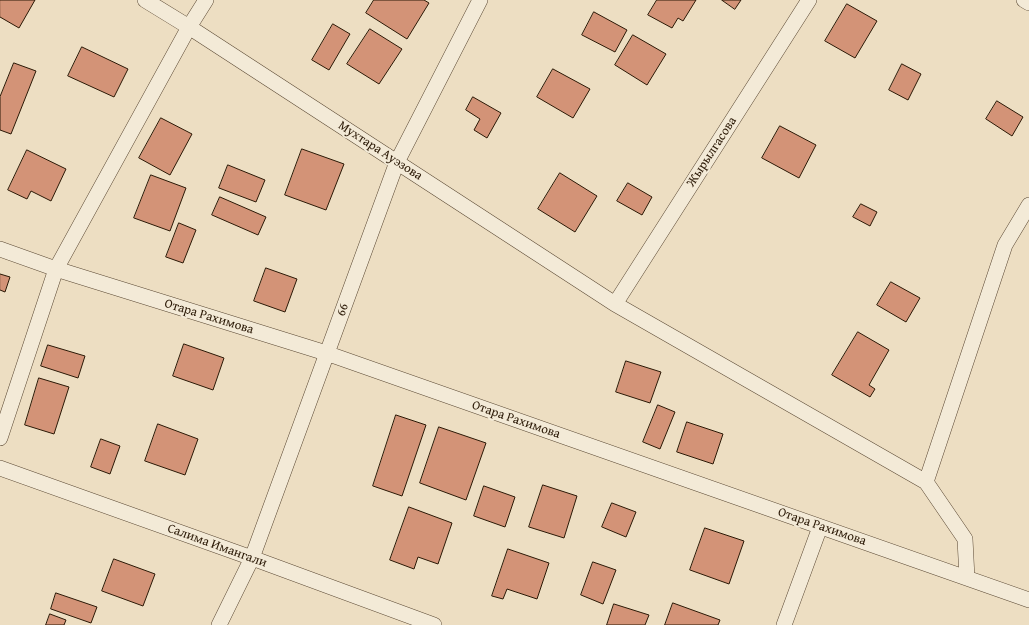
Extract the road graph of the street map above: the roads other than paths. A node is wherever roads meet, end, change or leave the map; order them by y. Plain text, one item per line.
1 (145, 0) edge
2 (206, 0) edge
3 (480, 0) edge
4 (809, 0) edge
5 (1024, 0) edge
6 (1029, 3) edge
7 (189, 27) junction
8 (397, 162) junction
9 (1029, 205) edge
10 (0, 249) edge
11 (56, 269) junction
12 (615, 304) junction
13 (326, 353) junction
14 (0, 438) edge
15 (0, 468) edge
16 (926, 482) junction
17 (820, 526) junction
18 (252, 558) junction
19 (967, 578) junction
20 (1029, 600) edge
21 (219, 625) edge
22 (434, 625) edge
23 (784, 625) edge

1 - 7 street, Мухтара Ауэзова
2 - 7 street
3 - 8 street, 66
4 - 12 street, Жырылгасова
5 - 6 street
7 - 8 street, Мухтара Ауэзова
7 - 11 street
8 - 12 street, Мухтара Ауэзова
8 - 13 street, 66
9 - 16 street
10 - 11 street, Отара Рахимова
11 - 13 street, Отара Рахимова
11 - 14 street
12 - 16 street, Мухтара Ауэзова
13 - 17 street, Отара Рахимова
13 - 18 street, 66
15 - 18 street, Салима Имангали
16 - 19 street
17 - 19 street, Отара Рахимова
17 - 23 street
18 - 21 street, 66
18 - 22 street, Салима Имангали
19 - 20 street, Отара Рахимова

